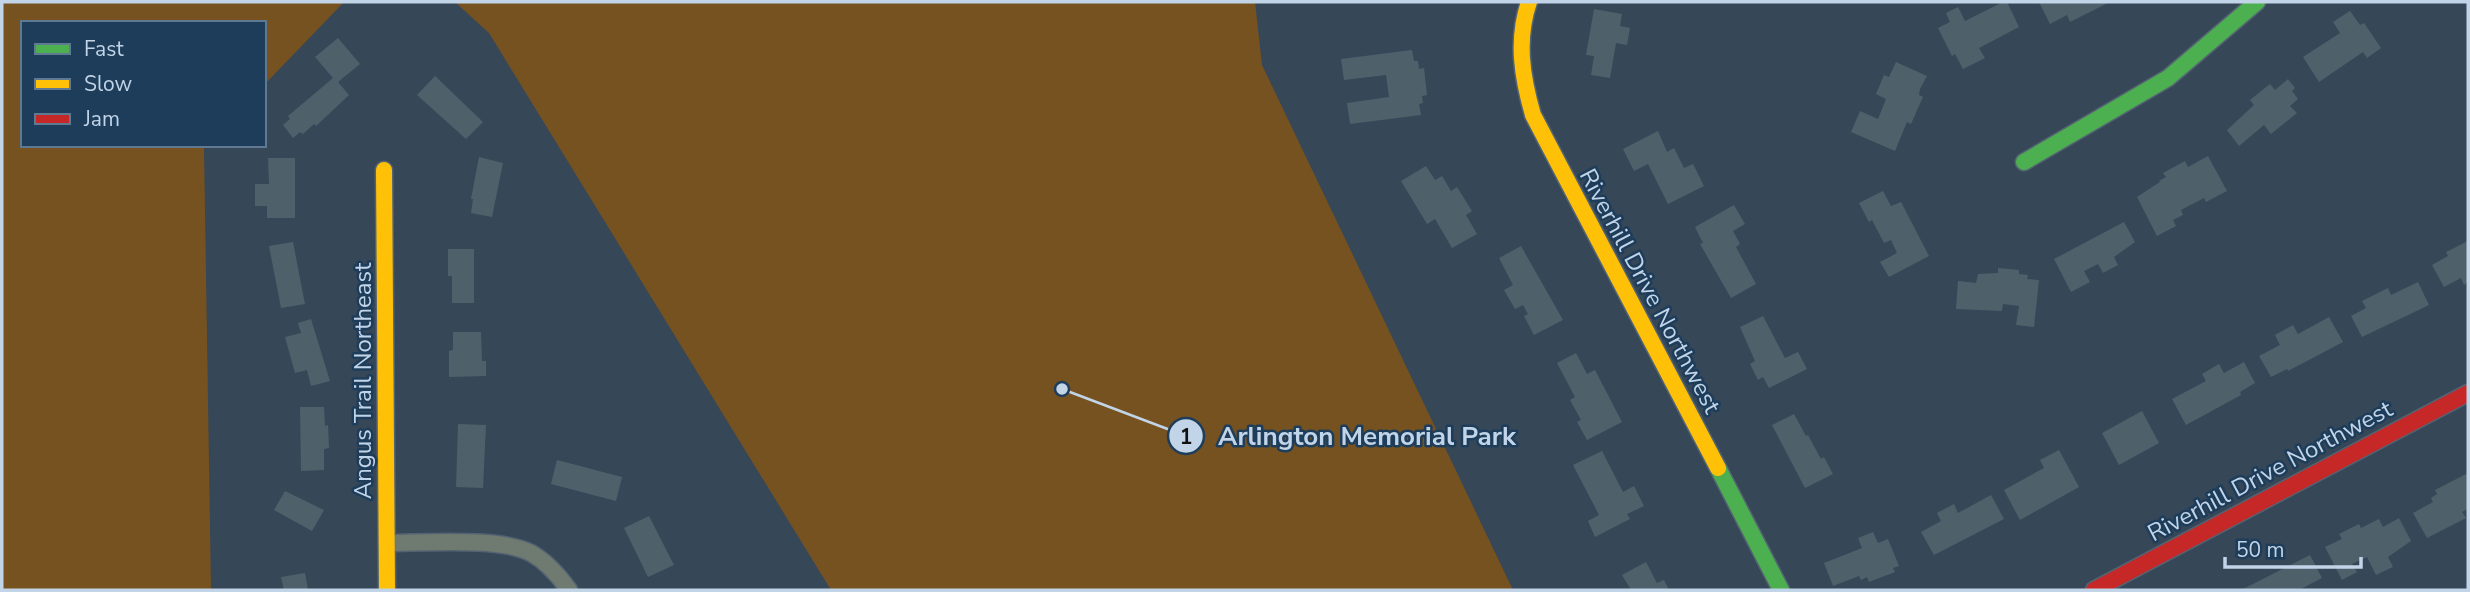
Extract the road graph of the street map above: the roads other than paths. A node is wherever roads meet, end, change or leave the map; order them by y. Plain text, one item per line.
1 (1529, 2) edge
2 (2257, 2) edge
3 (2024, 162) dead end
4 (384, 170) dead end
5 (2468, 393) edge
6 (387, 543) junction
7 (387, 590) edge
8 (569, 590) edge
9 (1781, 590) edge
10 (2094, 590) edge

1 - 9 street, Riverhill Drive Northwest
2 - 3 street
4 - 6 street, Angus Trail Northeast
5 - 10 street, Riverhill Drive Northwest
6 - 7 street, Angus Trail Northeast
6 - 8 street

